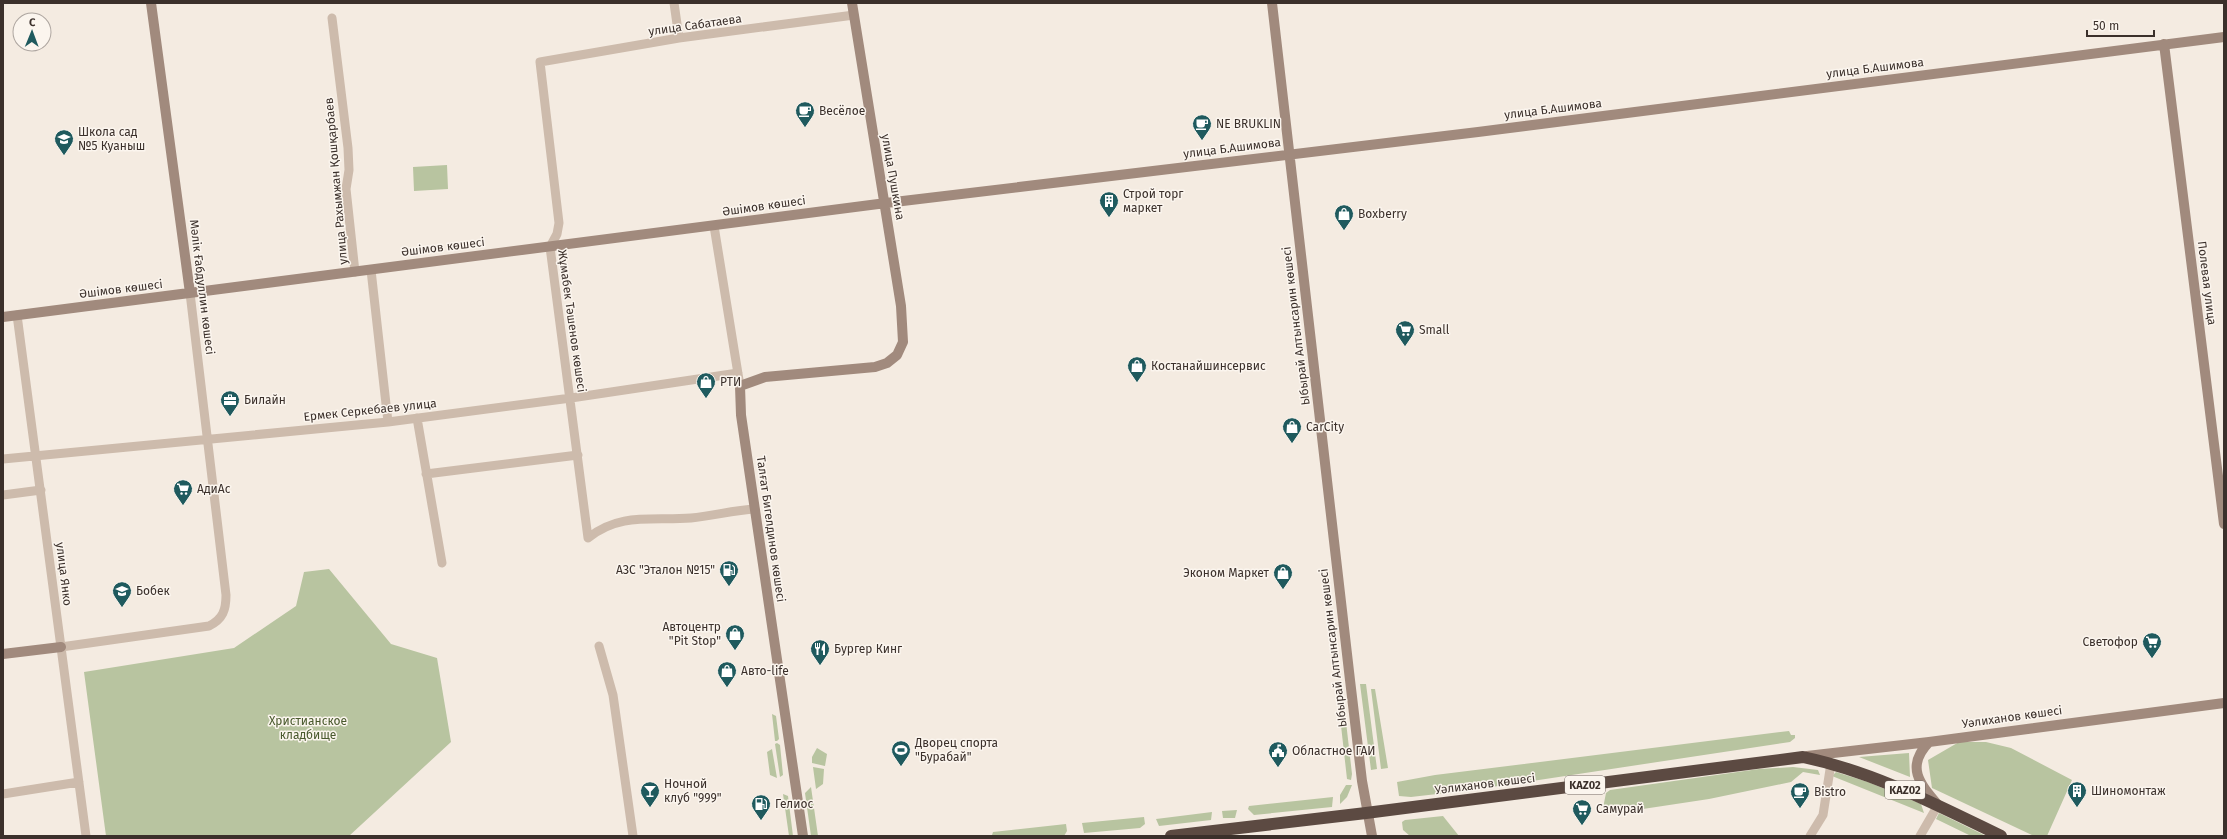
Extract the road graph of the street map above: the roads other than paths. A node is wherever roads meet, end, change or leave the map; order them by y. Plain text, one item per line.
1 (151, 3) edge
2 (674, 3) edge
3 (852, 3) edge
4 (1272, 3) edge
5 (854, 15) junction
6 (332, 18) dead end
7 (2224, 37) edge
8 (679, 38) junction
9 (2164, 44) junction
10 (540, 62) joint
11 (1289, 154) junction
12 (886, 203) junction
13 (714, 226) junction
14 (550, 247) junction
15 (370, 270) junction
16 (355, 272) junction
17 (190, 293) junction
18 (17, 316) junction
19 (3, 317) edge
20 (738, 373) junction
21 (740, 386) junction
22 (570, 398) junction
23 (417, 418) junction
24 (388, 422) junction
25 (207, 440) junction
26 (36, 454) junction
27 (578, 455) junction
28 (3, 459) edge
29 (426, 474) junction
30 (41, 490) junction
31 (3, 495) edge
32 (755, 509) junction
33 (2224, 524) edge
34 (442, 563) dead end
35 (599, 646) dead end
36 (61, 647) junction
37 (3, 654) edge
38 (2224, 702) edge
39 (1929, 742) junction
40 (1803, 757) junction
41 (1831, 763) junction
42 (79, 782) junction
43 (3, 794) edge
44 (1938, 805) junction
45 (1366, 813) junction
46 (86, 836) edge
47 (633, 836) edge
48 (803, 836) edge
49 (1171, 836) edge
50 (1372, 836) edge
51 (1810, 836) edge
52 (1920, 836) edge
53 (2002, 836) edge

1 - 17 street, Мәлік Ғабдуллин көшесі
2 - 8 street
3 - 5 street, улица Пушкина
4 - 11 street, Ыбырай Алтынсарин көшесі
5 - 8 street, улица Сабатаева
5 - 12 street, улица Пушкина
6 - 16 street, улица Рахымжан Қошқарбаев
7 - 9 street, улица Б.Ашимова
8 - 10 street, улица Сабатаева
9 - 11 street, улица Б.Ашимова
9 - 33 street, Полевая улица
10 - 14 street, Жұмабек Тәшенов көшесі
11 - 12 street, улица Б.Ашимова
11 - 45 street, Ыбырай Алтынсарин көшесі
12 - 13 street, Әшімов көшесі
12 - 21 street, улица Пушкина
13 - 14 street, Әшімов көшесі
13 - 20 street, Талғат Бигелдинов көшесі
14 - 15 street, Әшімов көшесі
14 - 22 street, Жұмабек Тәшенов көшесі
15 - 16 street, Әшімов көшесі
15 - 24 street
16 - 17 street, Әшімов көшесі
17 - 18 street, Әшімов көшесі
17 - 25 street, Мәлік Ғабдуллин көшесі
18 - 19 street, Әшімов көшесі
18 - 26 street, улица Янко
20 - 21 street, Талғат Бигелдинов көшесі
20 - 22 street, Ермек Серкебаев улица
21 - 32 street, Талғат Бигелдинов көшесі
22 - 23 street, Ермек Серкебаев улица
22 - 27 street, Жұмабек Тәшенов көшесі
23 - 24 street, Ермек Серкебаев улица
23 - 29 street
24 - 25 street, Ермек Серкебаев улица
25 - 26 street, Ермек Серкебаев улица
25 - 36 street, Мәлік Ғабдуллин көшесі
26 - 28 street, Ермек Серкебаев улица
26 - 30 street, улица Янко
27 - 29 street
27 - 32 street, Жұмабек Тәшенов көшесі
29 - 34 street
30 - 31 street
30 - 36 street, улица Янко
32 - 48 street, Талғат Бигелдинов көшесі
35 - 47 street
36 - 37 street
36 - 42 street, улица Янко
38 - 39 street, Уәлиханов көшесі
39 - 40 street, Уәлиханов көшесі
39 - 44 street
40 - 41 highway, Уәлиханов көшесі / KАZ02
40 - 45 highway, Уәлиханов көшесі / KАZ02
41 - 44 highway, Уәлиханов көшесі / KАZ02
41 - 51 street
42 - 43 street
42 - 46 street, улица Янко
44 - 52 street
44 - 53 highway, Уәлиханов көшесі / KАZ02
45 - 49 highway, Уәлиханов көшесі / KАZ02
45 - 50 street, Ыбырай Алтынсарин көшесі

